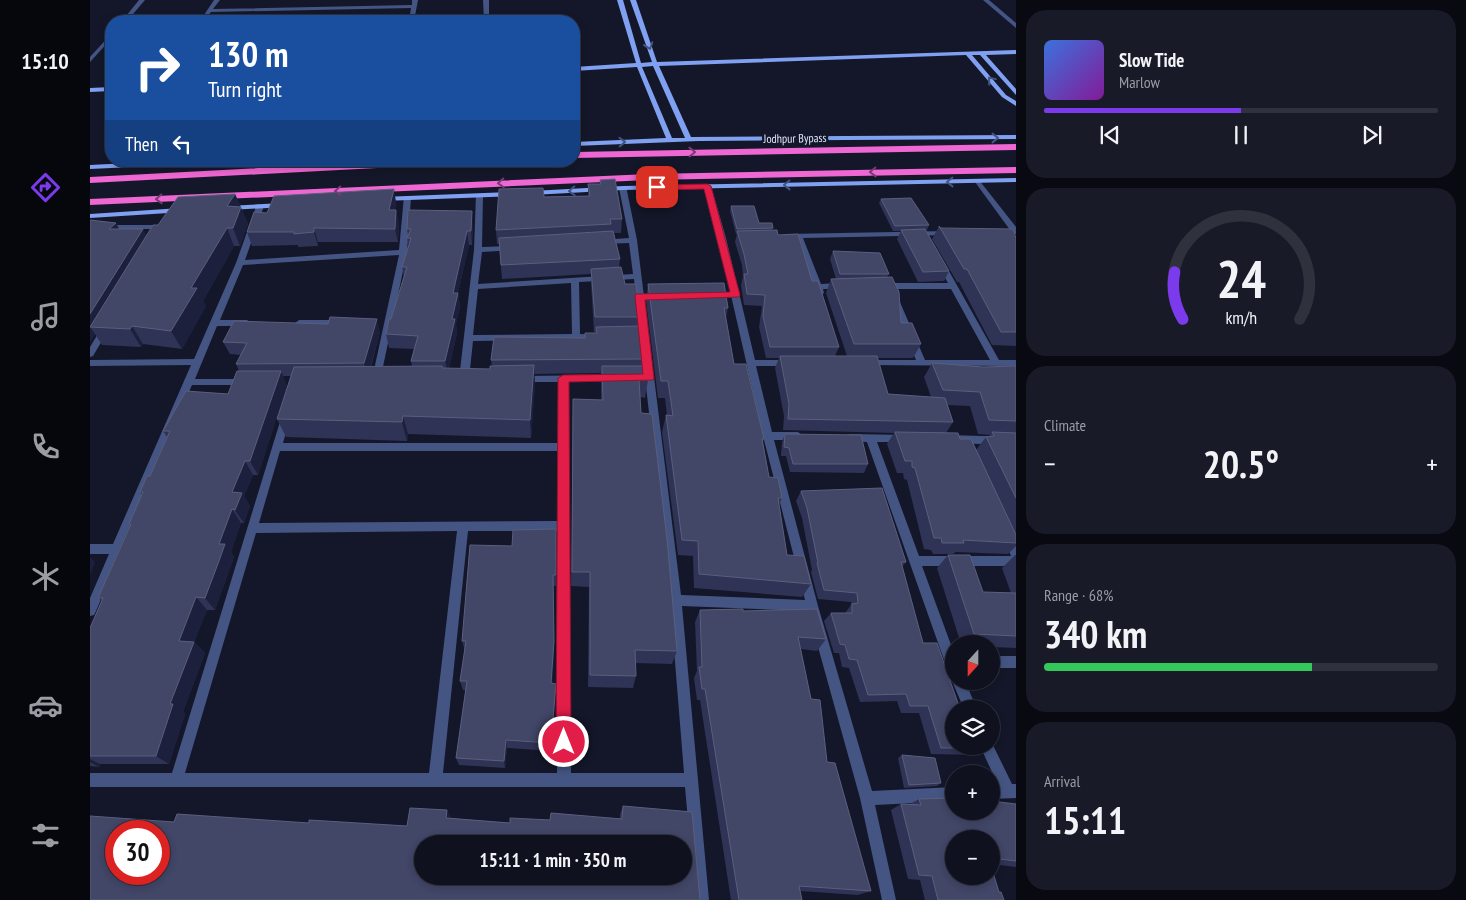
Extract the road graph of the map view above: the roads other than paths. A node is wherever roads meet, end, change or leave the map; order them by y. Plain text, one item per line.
1 (142, 0) edge
2 (217, 0) edge
3 (341, 0) edge
4 (486, 0) edge
5 (620, 0) edge
6 (633, 0) edge
7 (986, 0) edge
8 (414, 3) edge
9 (338, 8) junction
10 (209, 11) junction
11 (129, 15) edge
12 (206, 15) edge
13 (487, 15) edge
14 (1016, 26) edge
15 (105, 43) edge
16 (102, 46) joint
17 (1016, 54) edge
18 (983, 55) junction
19 (970, 56) junction
20 (90, 60) edge
21 (656, 66) junction
22 (639, 67) junction
23 (580, 70) edge
24 (90, 88) edge
25 (105, 88) edge
26 (1016, 93) edge
27 (1016, 104) edge
28 (1016, 137) edge
29 (670, 140) junction
30 (689, 140) junction
31 (580, 144) edge
32 (1016, 147) edge
33 (580, 155) edge
34 (105, 166) edge
35 (90, 167) edge
36 (338, 167) edge
37 (1016, 170) edge
38 (90, 180) edge
39 (1016, 180) edge
40 (977, 181) junction
41 (707, 186) junction
42 (623, 188) junction
43 (527, 193) edge
44 (518, 194) edge
45 (480, 196) junction
46 (407, 198) junction
47 (377, 199) edge
48 (90, 202) edge
49 (290, 204) edge
50 (260, 206) junction
51 (221, 208) edge
52 (191, 210) edge
53 (171, 211) junction
54 (90, 216) edge
55 (165, 227) junction
56 (91, 228) edge
57 (960, 233) edge
58 (1007, 233) edge
59 (1016, 233) edge
60 (160, 236) edge
61 (779, 236) edge
62 (798, 236) junction
63 (633, 240) junction
64 (594, 242) edge
65 (526, 247) edge
66 (478, 250) junction
67 (403, 252) junction
68 (936, 256) edge
69 (240, 263) junction
70 (637, 276) junction
71 (575, 280) junction
72 (889, 285) junction
73 (854, 286) edge
74 (872, 286) edge
75 (954, 286) junction
76 (474, 287) junction
77 (818, 287) junction
78 (823, 304) edge
79 (110, 320) edge
80 (214, 323) junction
81 (253, 323) edge
82 (291, 323) edge
83 (349, 324) edge
84 (378, 324) edge
85 (388, 324) junction
86 (576, 337) junction
87 (605, 337) edge
88 (468, 338) junction
89 (90, 354) edge
90 (90, 362) edge
91 (197, 362) junction
92 (752, 363) junction
93 (802, 363) edge
94 (852, 363) edge
95 (922, 363) junction
96 (996, 363) junction
97 (1016, 363) edge
98 (563, 378) junction
99 (620, 378) edge
100 (464, 379) edge
101 (514, 379) edge
102 (377, 380) edge
103 (188, 382) junction
104 (257, 382) edge
105 (290, 400) edge
106 (768, 436) junction
107 (805, 437) edge
108 (843, 438) edge
109 (870, 438) junction
110 (917, 439) edge
111 (935, 439) edge
112 (1016, 440) edge
113 (276, 447) junction
114 (564, 447) junction
115 (463, 526) junction
116 (564, 526) junction
117 (1004, 527) edge
118 (252, 528) junction
119 (90, 549) edge
120 (117, 549) junction
121 (1016, 554) edge
122 (915, 561) junction
123 (1016, 561) edge
124 (676, 600) junction
125 (812, 606) junction
126 (90, 611) edge
127 (945, 645) edge
128 (1000, 662) edge
129 (1016, 662) edge
130 (992, 755) edge
131 (90, 780) edge
132 (690, 780) junction
133 (176, 781) junction
134 (435, 781) junction
135 (564, 781) junction
136 (1012, 792) edge
137 (945, 794) edge
138 (867, 798) junction
139 (702, 900) edge
140 (889, 900) edge

1 - 11 street
2 - 10 street
3 - 9 street
4 - 13 street
5 - 22 street
6 -> 21 street
7 - 14 street
8 - 9 street
9 - 10 street
10 - 12 street
15 - 16 street
16 - 20 street
17 - 18 street
18 - 19 street
18 - 26 street
19 - 21 street
27 -> 19 street
21 - 22 street
21 - 30 street
22 - 23 street
22 - 29 street
24 - 25 street
30 -> 28 street
29 - 30 street
31 -> 29 street
33 -> 32 highway, Jodhpur Bypass
34 - 35 street
36 - 38 highway
37 -> 48 highway
39 - 40 street
40 -> 41 street
40 - 59 street
41 - 42 street
41 - 92 street
42 -> 43 street
42 - 63 street
44 - 45 street
45 - 46 street
45 - 66 street
46 - 47 street
46 - 67 street
49 - 50 street
50 - 51 street
50 - 69 street
52 - 53 street
53 - 54 street
53 - 55 street
55 - 56 street
55 - 60 street
57 - 62 street
58 - 59 street
61 - 62 street
62 - 77 street
63 - 64 street
63 - 70 street
65 - 66 street
66 - 76 street
67 - 69 street
67 - 85 street
68 - 75 street
69 - 80 street
70 - 71 street
70 - 124 street
71 - 76 street
71 - 86 street
72 - 74 street
72 - 75 street
72 - 95 street
73 - 77 street
75 - 96 street
76 - 88 street
77 - 78 street
79 - 89 street
80 - 81 street
80 - 91 street
82 - 83 street
84 - 85 street
85 - 102 street
86 - 87 street
86 - 88 street
88 - 100 street
90 - 91 street
91 - 103 street
92 - 93 street
92 - 106 street
94 - 95 street
95 - 96 street
96 - 97 street
98 - 99 street
98 - 101 street
98 - 114 street
103 - 104 street
103 - 120 street
105 - 113 street
106 - 107 street
106 - 125 street
108 - 109 street
109 - 110 street
109 - 122 street
111 - 112 street
113 - 114 street
113 - 118 street
114 - 116 street
115 - 116 street
115 - 118 street
115 - 134 street
116 - 135 street
117 - 121 street
118 - 133 street
119 - 120 street
120 - 126 street
122 - 123 street
122 - 127 street
124 - 125 street
124 - 132 street
125 - 138 street
128 - 129 street
130 - 136 street
131 - 133 street
132 - 135 street
132 - 139 street
133 - 134 street
134 - 135 street
137 - 138 street
138 - 140 street

